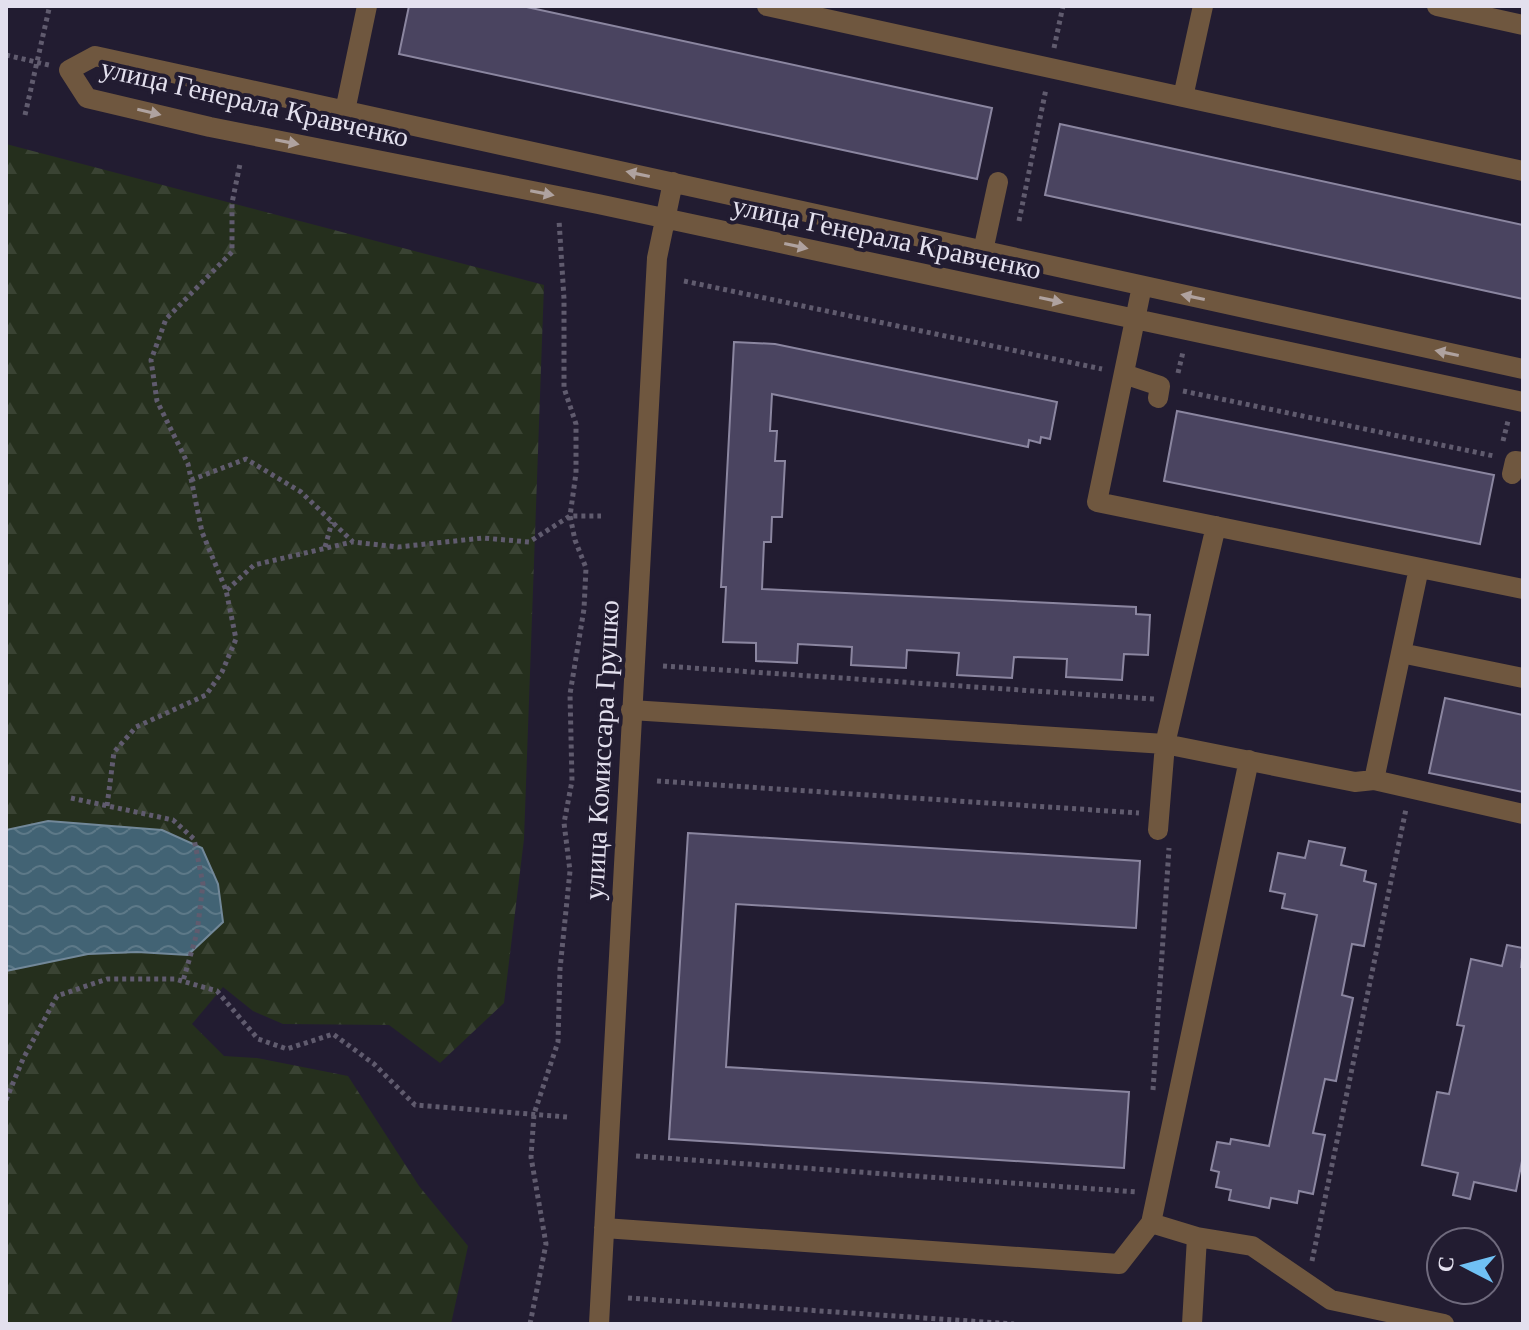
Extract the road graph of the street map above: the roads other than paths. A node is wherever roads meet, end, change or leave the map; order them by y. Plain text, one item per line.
1 (367, 6) edge
2 (767, 6) edge
3 (1203, 6) edge
4 (1437, 6) edge
5 (1523, 25) edge
6 (1183, 97) junction
7 (345, 111) junction
8 (1523, 171) edge
9 (673, 182) junction
10 (998, 182) dead end
11 (665, 219) junction
12 (983, 251) junction
13 (1142, 286) junction
14 (1135, 318) junction
15 (1523, 369) edge
16 (1124, 374) junction
17 (1159, 392) road end
18 (1523, 402) edge
19 (1216, 526) junction
20 (1419, 568) junction
21 (1523, 589) edge
22 (1401, 653) junction
23 (1523, 678) edge
24 (631, 710) junction
25 (1165, 744) junction
26 (1249, 760) junction
27 (1374, 780) junction
28 (1523, 814) edge
29 (1162, 830) road end
30 (1151, 1223) junction
31 (604, 1228) junction
32 (1197, 1237) junction
33 (599, 1324) edge
34 (1192, 1324) edge
35 (1444, 1324) edge

1 - 7 street
2 - 6 street
3 - 6 street
4 - 5 street
6 - 8 street
9 -> 7 street, улица Генерала Кравченко
7 -> 11 street, улица Генерала Кравченко
9 - 11 street, улица Комиссара Грушко
9 - 12 street, улица Генерала Кравченко
10 - 12 street
11 -> 14 street, улица Генерала Кравченко
11 - 24 street, улица Комиссара Грушко
12 - 13 street, улица Генерала Кравченко
13 - 14 street
15 -> 13 street, улица Генерала Кравченко
14 - 16 street
14 - 18 street, улица Генерала Кравченко
16 - 17 street
16 - 19 street
19 - 20 street
19 - 25 street
20 - 21 street
20 - 22 street
22 - 23 street
22 - 27 street
24 - 25 street
24 - 31 street, улица Комиссара Грушко
25 - 26 street
25 - 29 street
26 - 27 street
26 - 30 street
27 - 28 street
30 - 31 street
30 - 32 street
31 - 33 street, улица Комиссара Грушко
32 - 34 street
32 - 35 street

